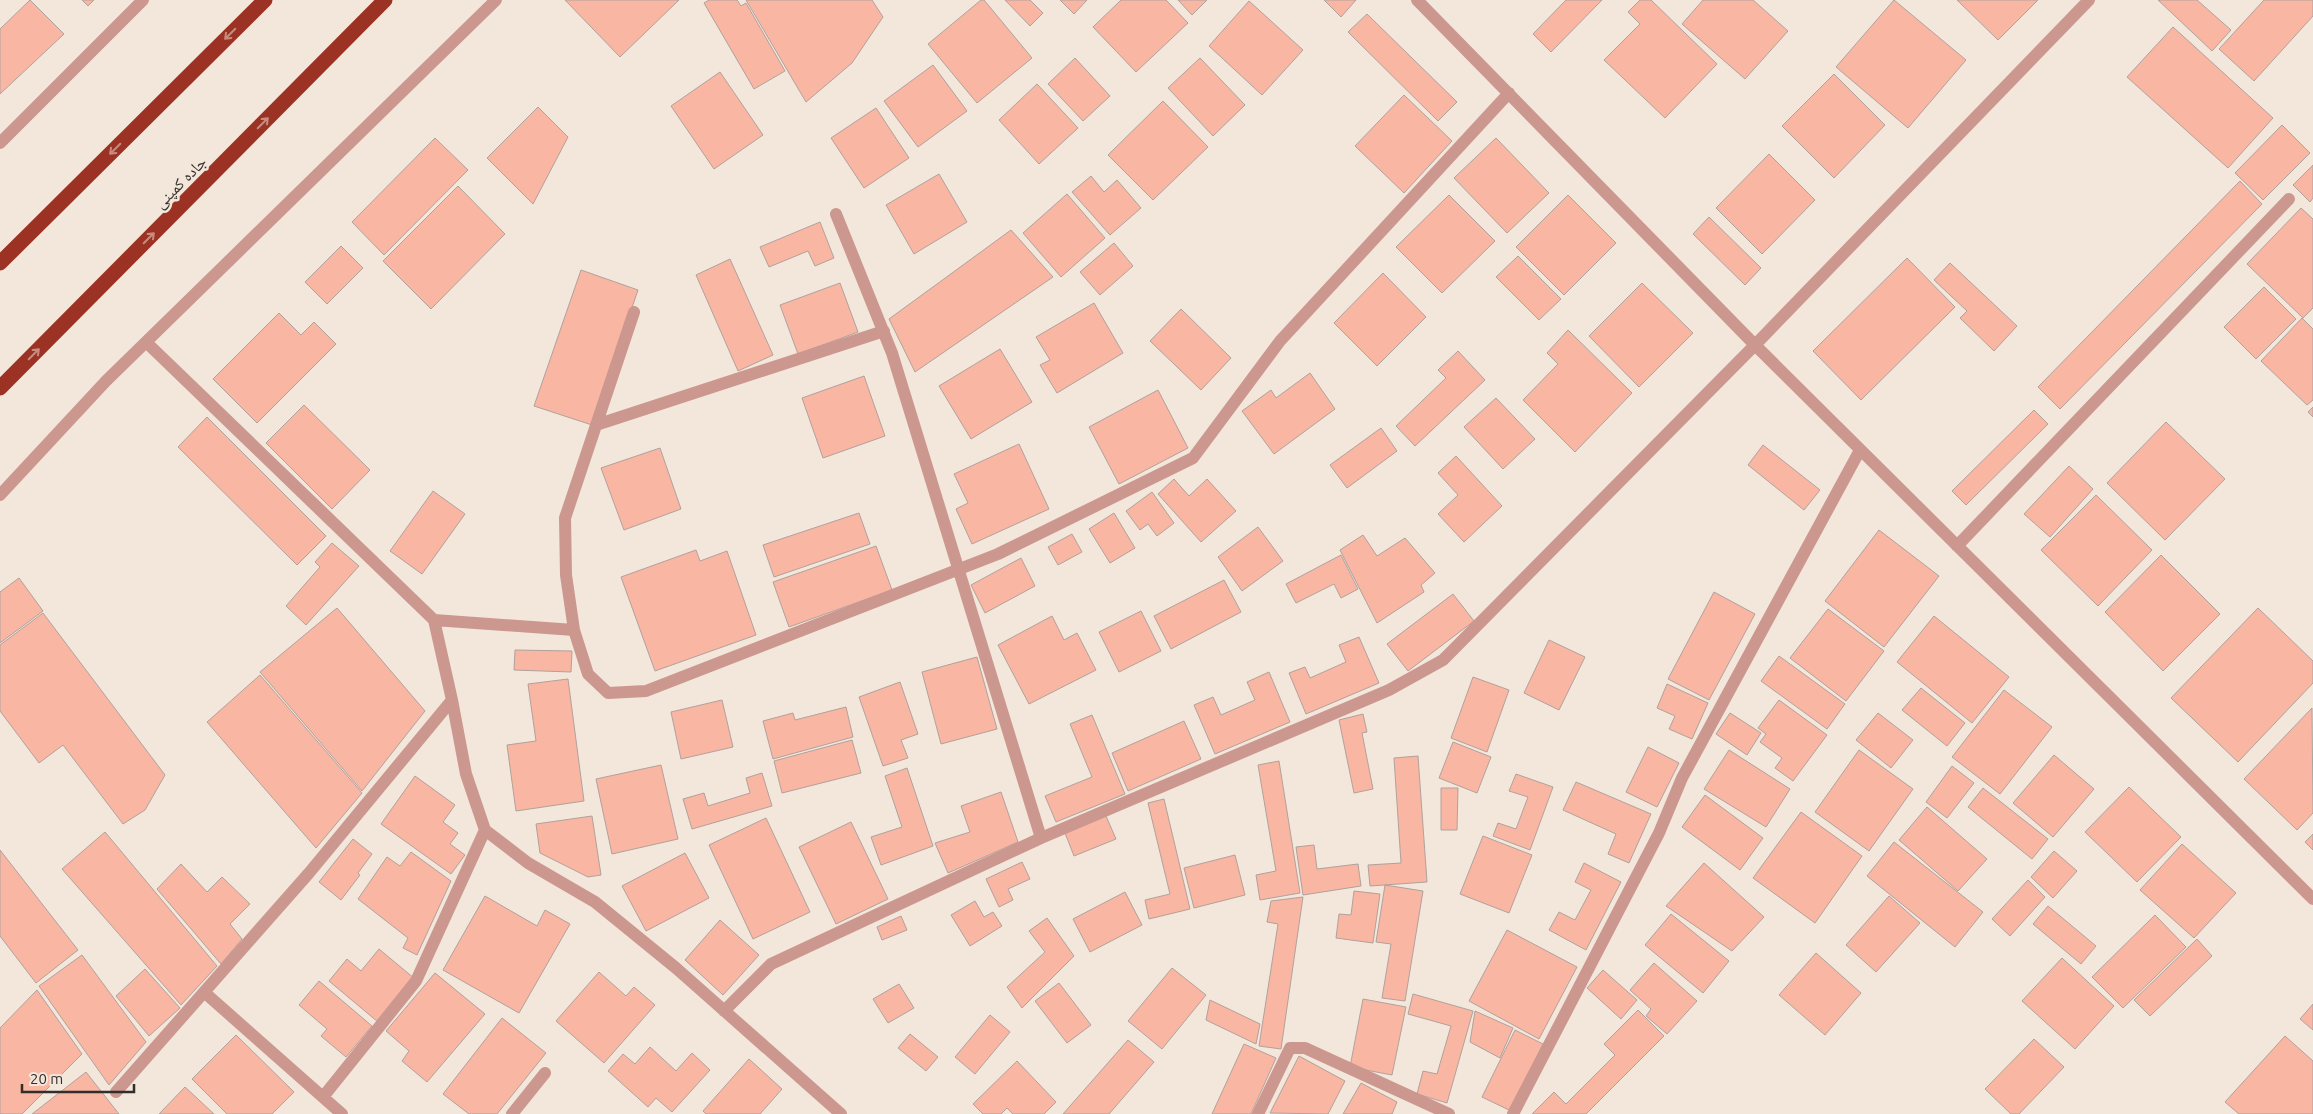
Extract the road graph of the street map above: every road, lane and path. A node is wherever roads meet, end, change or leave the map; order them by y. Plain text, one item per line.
1 (143, 0) edge
2 (265, 0) edge
3 (385, 0) edge
4 (496, 0) edge
5 (1417, 0) edge
6 (2089, 0) edge
7 (1509, 93) junction
8 (0, 142) edge
9 (2289, 199) dead end
10 (836, 214) dead end
11 (0, 263) edge
12 (634, 312) dead end
13 (884, 331) junction
14 (146, 342) junction
15 (1755, 345) junction
16 (0, 388) edge
17 (596, 425) junction
18 (1860, 450) junction
19 (0, 495) edge
20 (1957, 546) junction
21 (958, 570) junction
22 (434, 620) junction
23 (574, 630) junction
24 (452, 700) junction
25 (485, 830) junction
26 (1042, 838) junction
27 (2313, 900) edge
28 (204, 992) junction
29 (724, 1011) junction
30 (545, 1073) dead end
31 (116, 1092) dead end
32 (323, 1096) junction
33 (342, 1114) edge
34 (512, 1114) edge
35 (841, 1114) edge
36 (1258, 1114) edge
37 (1448, 1114) edge
38 (1514, 1114) edge

1 - 8 street
2 -> 11 highway
16 -> 3 highway, جاده کمپنی
4 - 14 street
5 - 7 street
6 - 15 street
7 - 15 street
7 - 21 street
9 - 20 street
10 - 13 street
12 - 17 street
13 - 17 street
13 - 21 street
14 - 19 street
14 - 22 street
15 - 18 street
15 - 26 street
17 - 23 street
18 - 20 street
18 - 38 street
20 - 27 street
21 - 23 street
21 - 26 street
22 - 23 street
22 - 24 street
24 - 25 street
24 - 28 street
25 - 29 street
25 - 32 street
26 - 29 street
28 - 31 street
28 - 32 street
29 - 35 street
30 - 34 street
32 - 33 street
36 - 37 street

